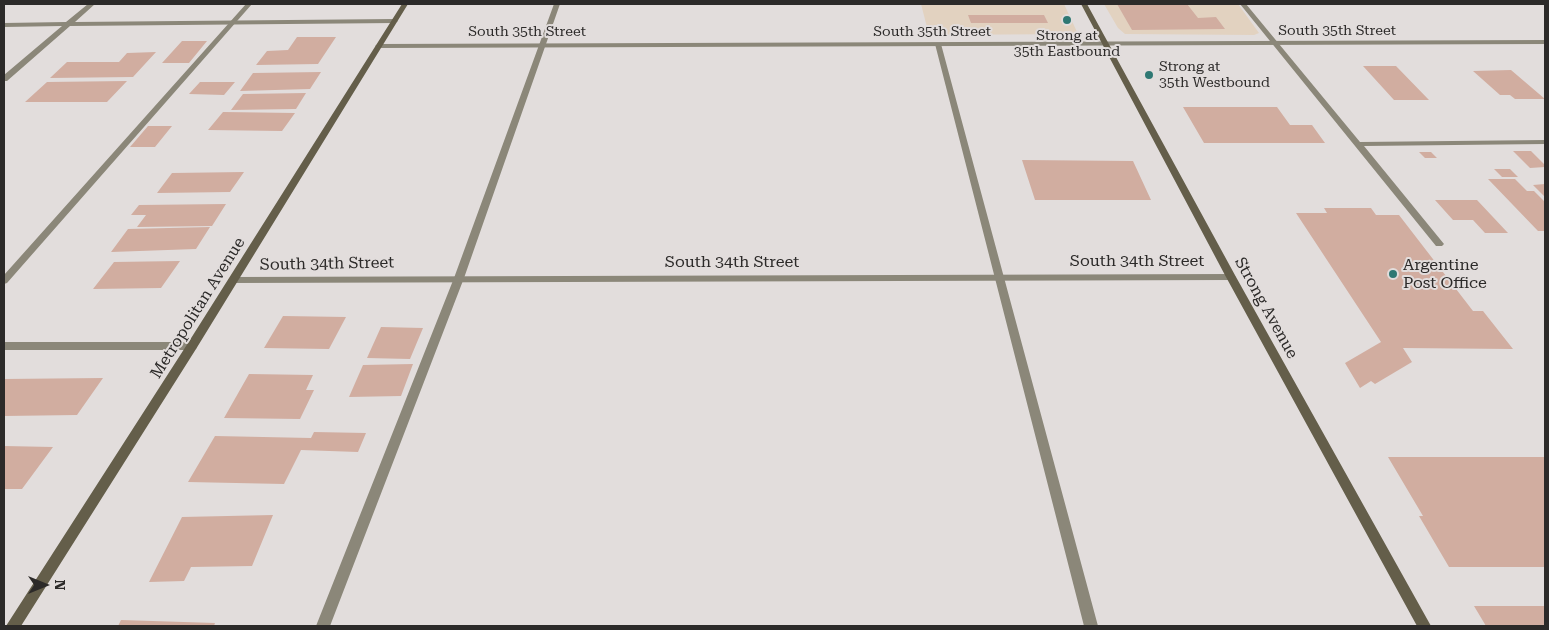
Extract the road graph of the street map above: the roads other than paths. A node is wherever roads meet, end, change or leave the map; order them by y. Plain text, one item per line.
1 (92, 4) edge
2 (248, 4) edge
3 (405, 4) edge
4 (557, 4) edge
5 (1084, 4) edge
6 (1243, 4) edge
7 (395, 21) junction
8 (232, 22) junction
9 (69, 24) junction
10 (4, 25) edge
11 (1545, 42) edge
12 (1105, 43) junction
13 (1275, 43) junction
14 (938, 44) junction
15 (542, 45) junction
16 (378, 46) junction
17 (4, 79) edge
18 (1545, 142) edge
19 (1358, 144) junction
20 (1439, 244) dead end
21 (1000, 276) junction
22 (1231, 277) junction
23 (458, 278) junction
24 (233, 280) junction
25 (4, 281) edge
26 (4, 346) edge
27 (192, 346) junction
28 (13, 626) edge
29 (323, 626) edge
30 (1091, 626) edge
31 (1424, 626) edge

1 - 9 street
2 - 8 street
3 - 7 main road, Metropolitan Avenue
4 - 15 street
5 - 12 main road, Strong Avenue
6 - 13 street
7 - 8 street
7 - 16 main road, Metropolitan Avenue
8 - 9 street
8 - 25 street
9 - 10 street
9 - 17 street
11 - 13 street, South 35th Street
12 - 13 street, South 35th Street
12 - 14 street, South 35th Street
12 - 22 main road, Strong Avenue
13 - 19 street
14 - 15 street, South 35th Street
14 - 21 street
15 - 16 street, South 35th Street
15 - 23 street
16 - 24 main road, Metropolitan Avenue
18 - 19 street
19 - 20 street
21 - 22 street, South 34th Street
21 - 23 street, South 34th Street
21 - 30 street
22 - 31 main road, Strong Avenue
23 - 24 street, South 34th Street
23 - 29 street
24 - 27 main road, Metropolitan Avenue
26 - 27 street
27 - 28 main road, Metropolitan Avenue

